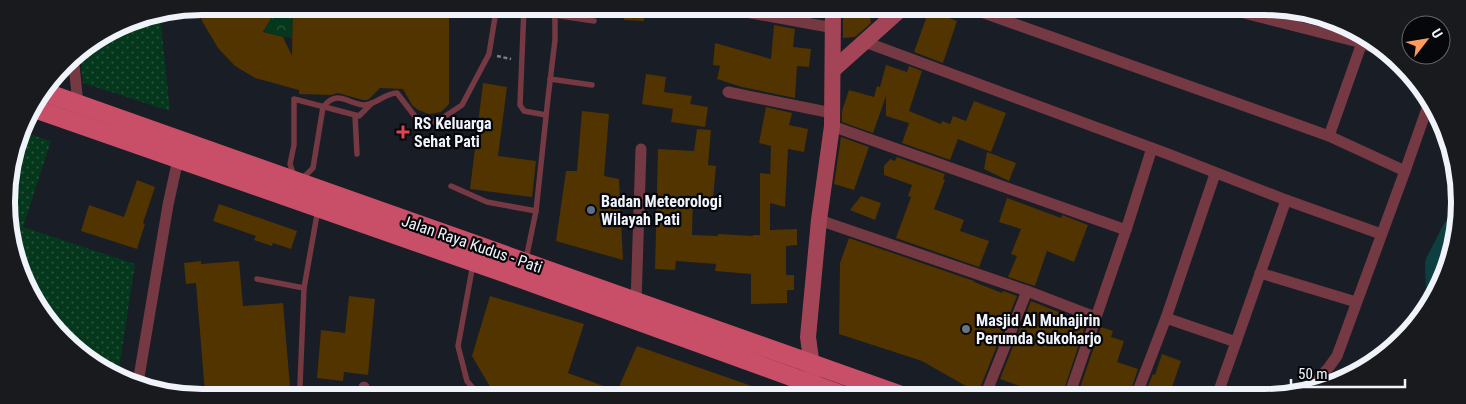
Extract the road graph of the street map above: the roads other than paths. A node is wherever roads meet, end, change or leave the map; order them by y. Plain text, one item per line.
1 (496, 15) edge
2 (524, 15) edge
3 (554, 15) joint
4 (762, 15) edge
5 (834, 15) edge
6 (894, 15) edge
7 (990, 15) edge
8 (1255, 15) edge
9 (594, 21) dead end
10 (834, 28) junction
11 (1351, 36) edge
12 (865, 42) junction
13 (1363, 43) edge
14 (74, 66) edge
15 (834, 69) junction
16 (550, 79) junction
17 (592, 85) dead end
18 (728, 92) dead end
19 (50, 94) edge
20 (372, 103) junction
21 (78, 104) junction
22 (323, 107) junction
23 (39, 110) edge
24 (1427, 110) edge
25 (355, 115) junction
26 (546, 115) junction
27 (832, 119) junction
28 (1329, 136) junction
29 (1152, 148) junction
30 (641, 149) dead end
31 (356, 154) dead end
32 (178, 159) junction
33 (1405, 171) junction
34 (1215, 174) junction
35 (451, 186) dead end
36 (296, 191) junction
37 (1286, 200) junction
38 (318, 207) junction
39 (536, 211) junction
40 (819, 220) junction
41 (1126, 230) junction
42 (1381, 234) junction
43 (473, 262) junction
44 (524, 271) junction
45 (1260, 273) junction
46 (257, 279) dead end
47 (304, 288) junction
48 (1027, 291) junction
49 (636, 302) junction
50 (1356, 302) junction
51 (1095, 317) junction
52 (1166, 318) junction
53 (1236, 342) junction
54 (812, 365) junction
55 (139, 378) edge
56 (1315, 382) edge
57 (300, 385) dead end
58 (474, 389) edge
59 (813, 389) edge
60 (815, 389) edge
61 (882, 389) edge
62 (988, 389) edge
63 (1071, 389) edge
64 (1139, 389) edge
65 (1219, 389) edge

1 - 20 lane
2 - 26 lane
3 - 9 lane
3 - 16 lane
4 - 10 street
5 - 10 street
6 - 12 street
7 - 28 street
8 - 11 street
10 - 15 street
12 - 15 street
12 - 29 street
13 - 28 street
14 - 21 street
15 - 27 street
16 - 17 lane
16 - 26 lane
18 - 27 street
19 - 21 main road, Jalan Raya Kudus - Pati
20 - 22 lane
20 - 25 lane
21 - 36 main road, Jalan Raya Kudus - Pati
22 - 25 lane
22 - 36 lane
22 - 36 lane
23 - 32 main road, Jalan Raya Kudus - Pati
24 - 33 street
25 - 31 lane
26 - 39 lane
27 - 40 street
27 - 41 street
28 - 33 street
29 - 34 street
29 - 41 street
30 - 49 street
32 - 36 main road, Jalan Raya Kudus - Pati
32 - 55 street
33 - 42 street
34 - 37 street
34 - 52 street
35 - 39 lane
36 - 38 main road, Jalan Raya Kudus - Pati
36 - 44 main road, Jalan Raya Kudus - Pati
37 - 42 street
37 - 45 street
38 - 43 main road, Jalan Raya Kudus - Pati
38 - 47 lane
39 - 44 lane
40 - 48 street
40 - 54 street
41 - 51 street
42 - 50 street
43 - 44 main road, Jalan Raya Kudus - Pati
43 - 58 lane
44 - 49 main road, Jalan Raya Kudus - Pati
44 - 59 main road, Jalan Raya Kudus - Pati
45 - 50 street
45 - 53 street
46 - 47 lane
47 - 57 lane
48 - 51 street
48 - 62 street
49 - 54 main road, Jalan Raya Kudus - Pati
50 - 56 street
51 - 63 street
52 - 53 street
52 - 64 street
53 - 65 street
54 - 60 street
54 - 61 main road, Jalan Raya Kudus - Pati

